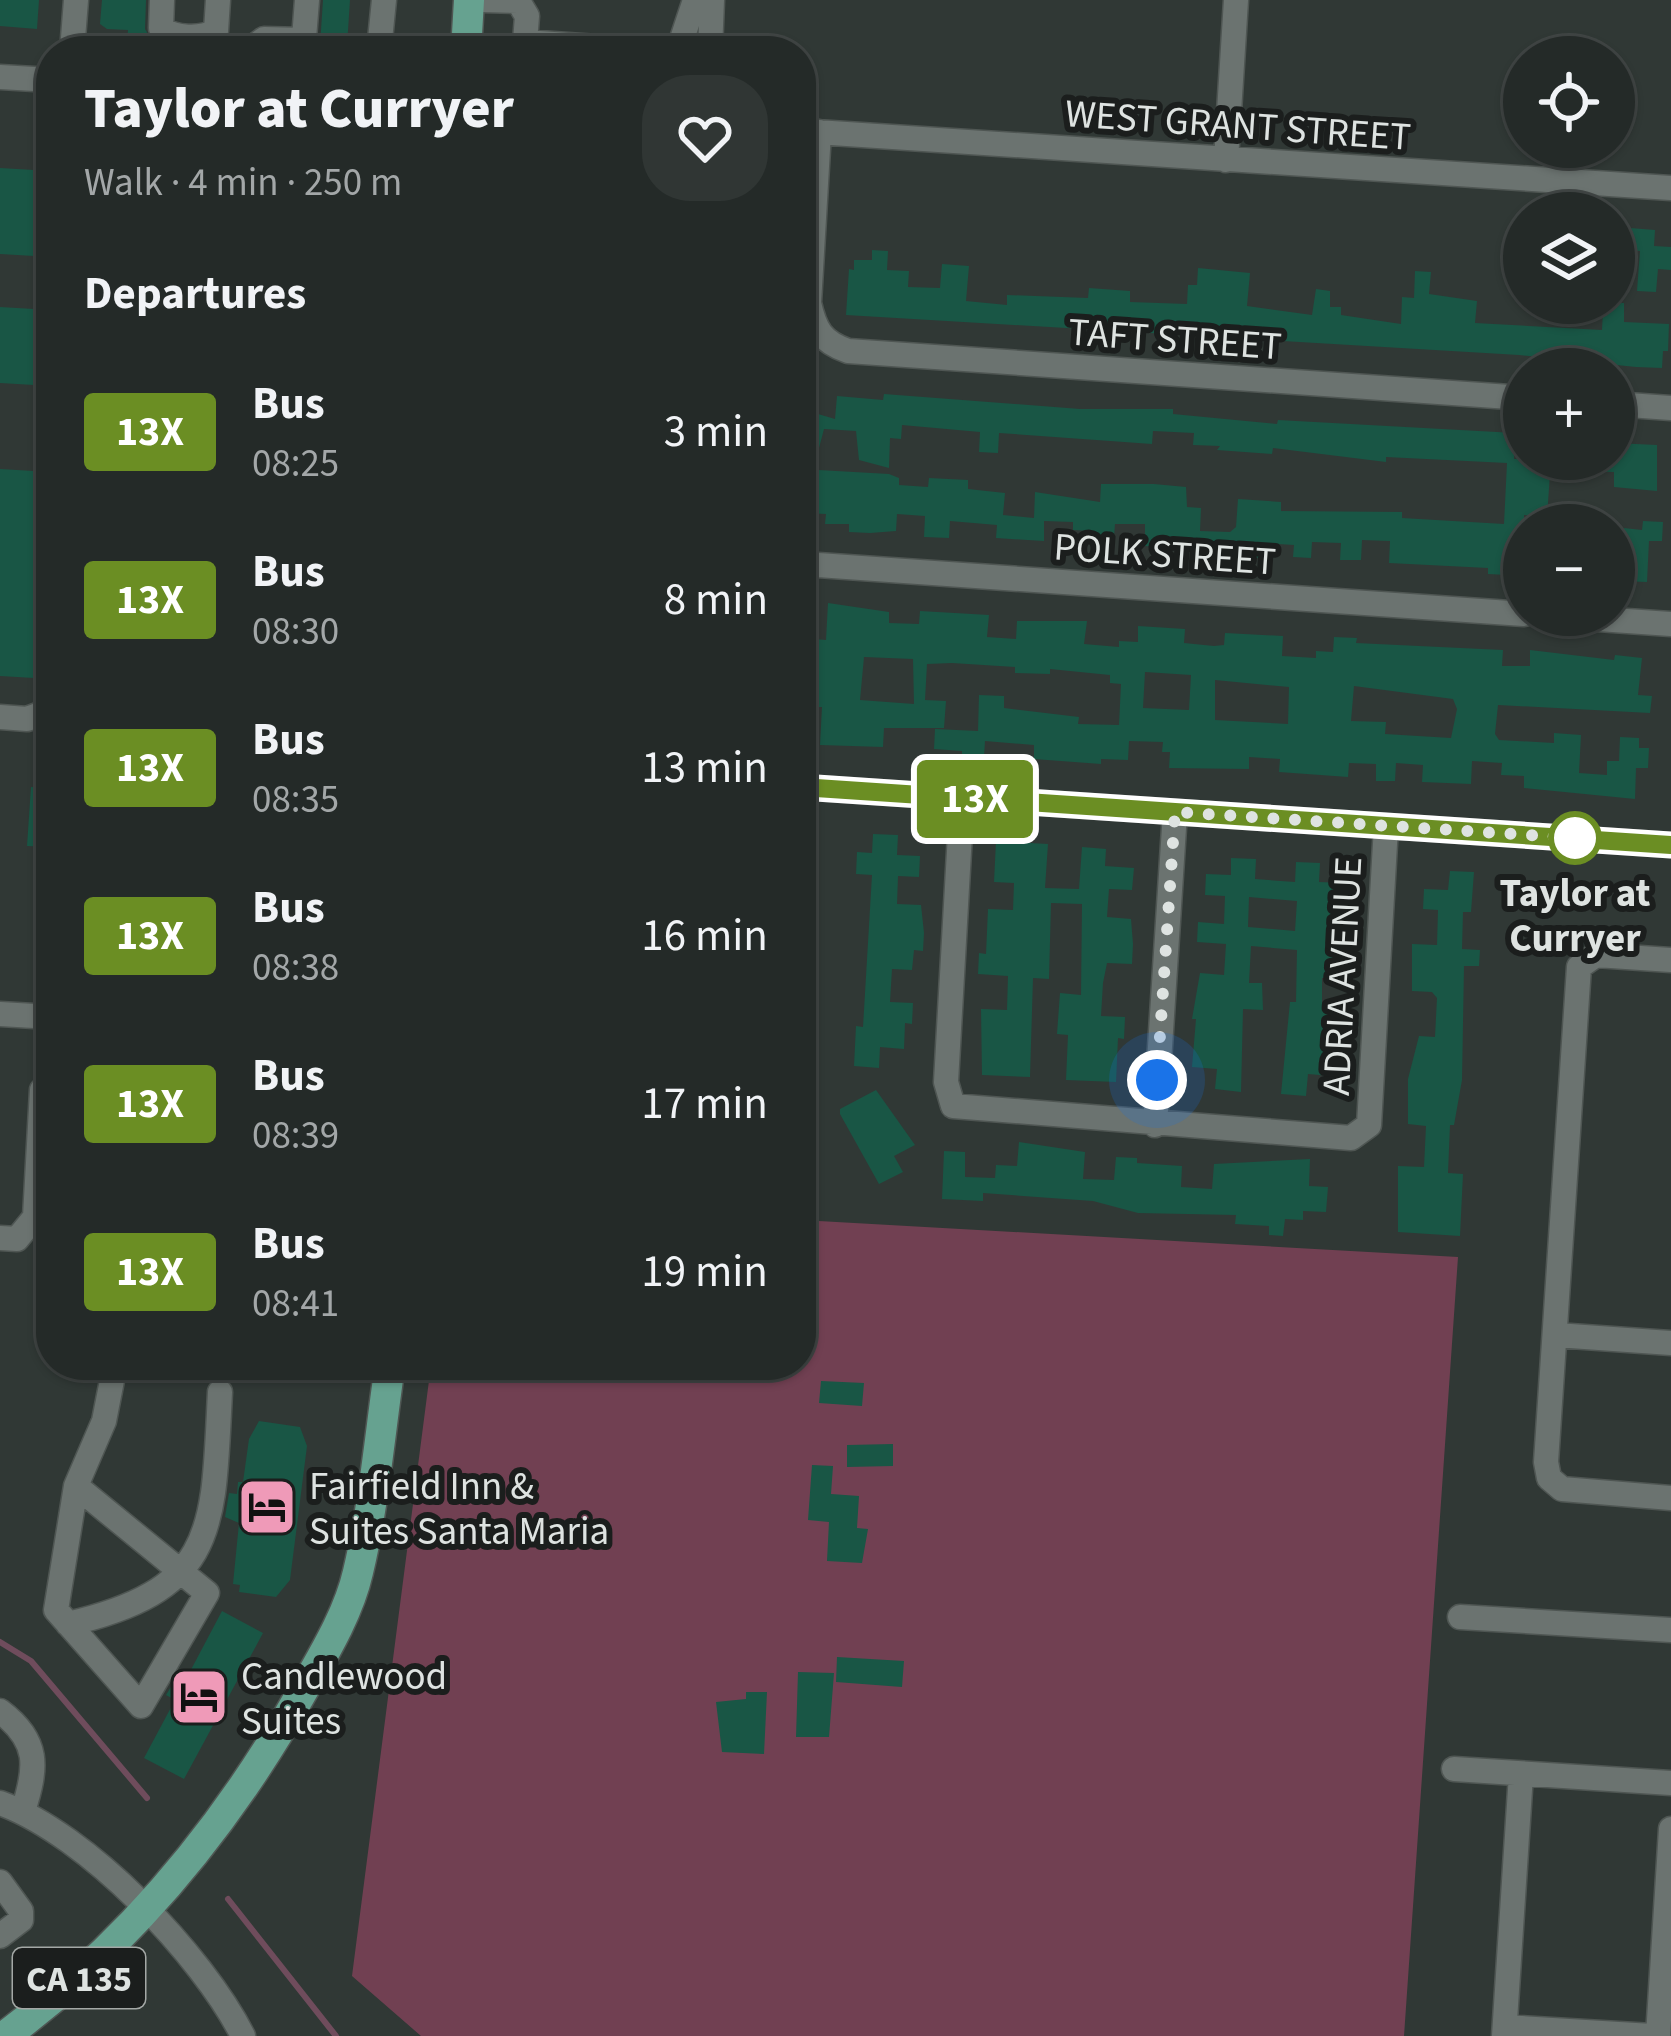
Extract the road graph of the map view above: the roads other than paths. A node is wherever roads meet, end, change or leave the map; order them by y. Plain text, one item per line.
1 (76, 0) edge
2 (162, 0) edge
3 (218, 0) edge
4 (307, 0) edge
5 (384, 0) edge
6 (469, 0) edge
7 (482, 0) edge
8 (518, 0) edge
9 (695, 0) edge
10 (712, 0) edge
11 (1235, 0) edge
12 (73, 36) edge
13 (194, 36) edge
14 (208, 36) edge
15 (305, 36) edge
16 (380, 36) edge
17 (467, 36) edge
18 (525, 36) edge
19 (683, 36) edge
20 (711, 36) edge
21 (0, 76) edge
22 (36, 79) edge
23 (816, 132) edge
24 (1226, 160) junction
25 (1671, 188) edge
26 (816, 320) edge
27 (1503, 397) edge
28 (1635, 405) edge
29 (1671, 408) edge
30 (816, 566) edge
31 (1503, 613) edge
32 (1635, 622) edge
33 (1671, 624) edge
34 (36, 716) edge
35 (0, 717) edge
36 (816, 788) edge
37 (962, 798) junction
38 (1175, 812) junction
39 (1386, 826) junction
40 (1671, 844) edge
41 (1671, 960) edge
42 (0, 1014) edge
43 (36, 1016) edge
44 (1154, 1125) junction
45 (36, 1199) edge
46 (0, 1238) edge
47 (1556, 1335) junction
48 (1671, 1342) edge
49 (112, 1380) edge
50 (388, 1380) edge
51 (220, 1392) dead end
52 (76, 1486) junction
53 (1671, 1498) edge
54 (182, 1573) junction
55 (1460, 1617) dead end
56 (68, 1624) junction
57 (1671, 1630) edge
58 (0, 1711) edge
59 (1454, 1769) dead end
60 (1521, 1774) junction
61 (1671, 1783) edge
62 (12, 1807) edge
63 (1671, 1829) edge
64 (0, 1882) edge
65 (147, 1913) junction
66 (0, 1936) edge
67 (1504, 2031) edge
68 (4, 2036) edge
69 (243, 2036) edge
70 (1655, 2036) edge

1 - 12 street
2 - 13 street
3 - 14 street
4 - 15 street
5 - 16 street
6 - 17 main road
7 - 8 street
8 - 18 street
9 - 19 street
10 - 20 street
11 - 24 street
21 - 22 street
23 - 24 street, WEST GRANT STREET
24 - 25 street, WEST GRANT STREET
26 - 27 street, TAFT STREET
28 - 29 street
30 - 31 street, POLK STREET
32 - 33 street
34 - 35 street
36 - 37 street
37 - 38 street
37 - 44 street
38 - 39 street
38 - 44 street
39 - 40 street
39 - 44 street, ADRIA AVENUE
41 - 47 street
42 - 43 street
45 - 46 street
47 - 48 street
47 - 53 street
49 - 52 street
50 - 65 main road, CA 135
51 - 54 street
52 - 54 street
52 - 56 street
54 - 56 street
54 - 56 street
55 - 57 street
58 - 62 street
59 - 60 street
60 - 61 street
60 - 67 street
62 - 65 street
63 - 70 street
64 - 66 street
65 - 68 main road, CA 135
65 - 69 street
67 - 70 street

